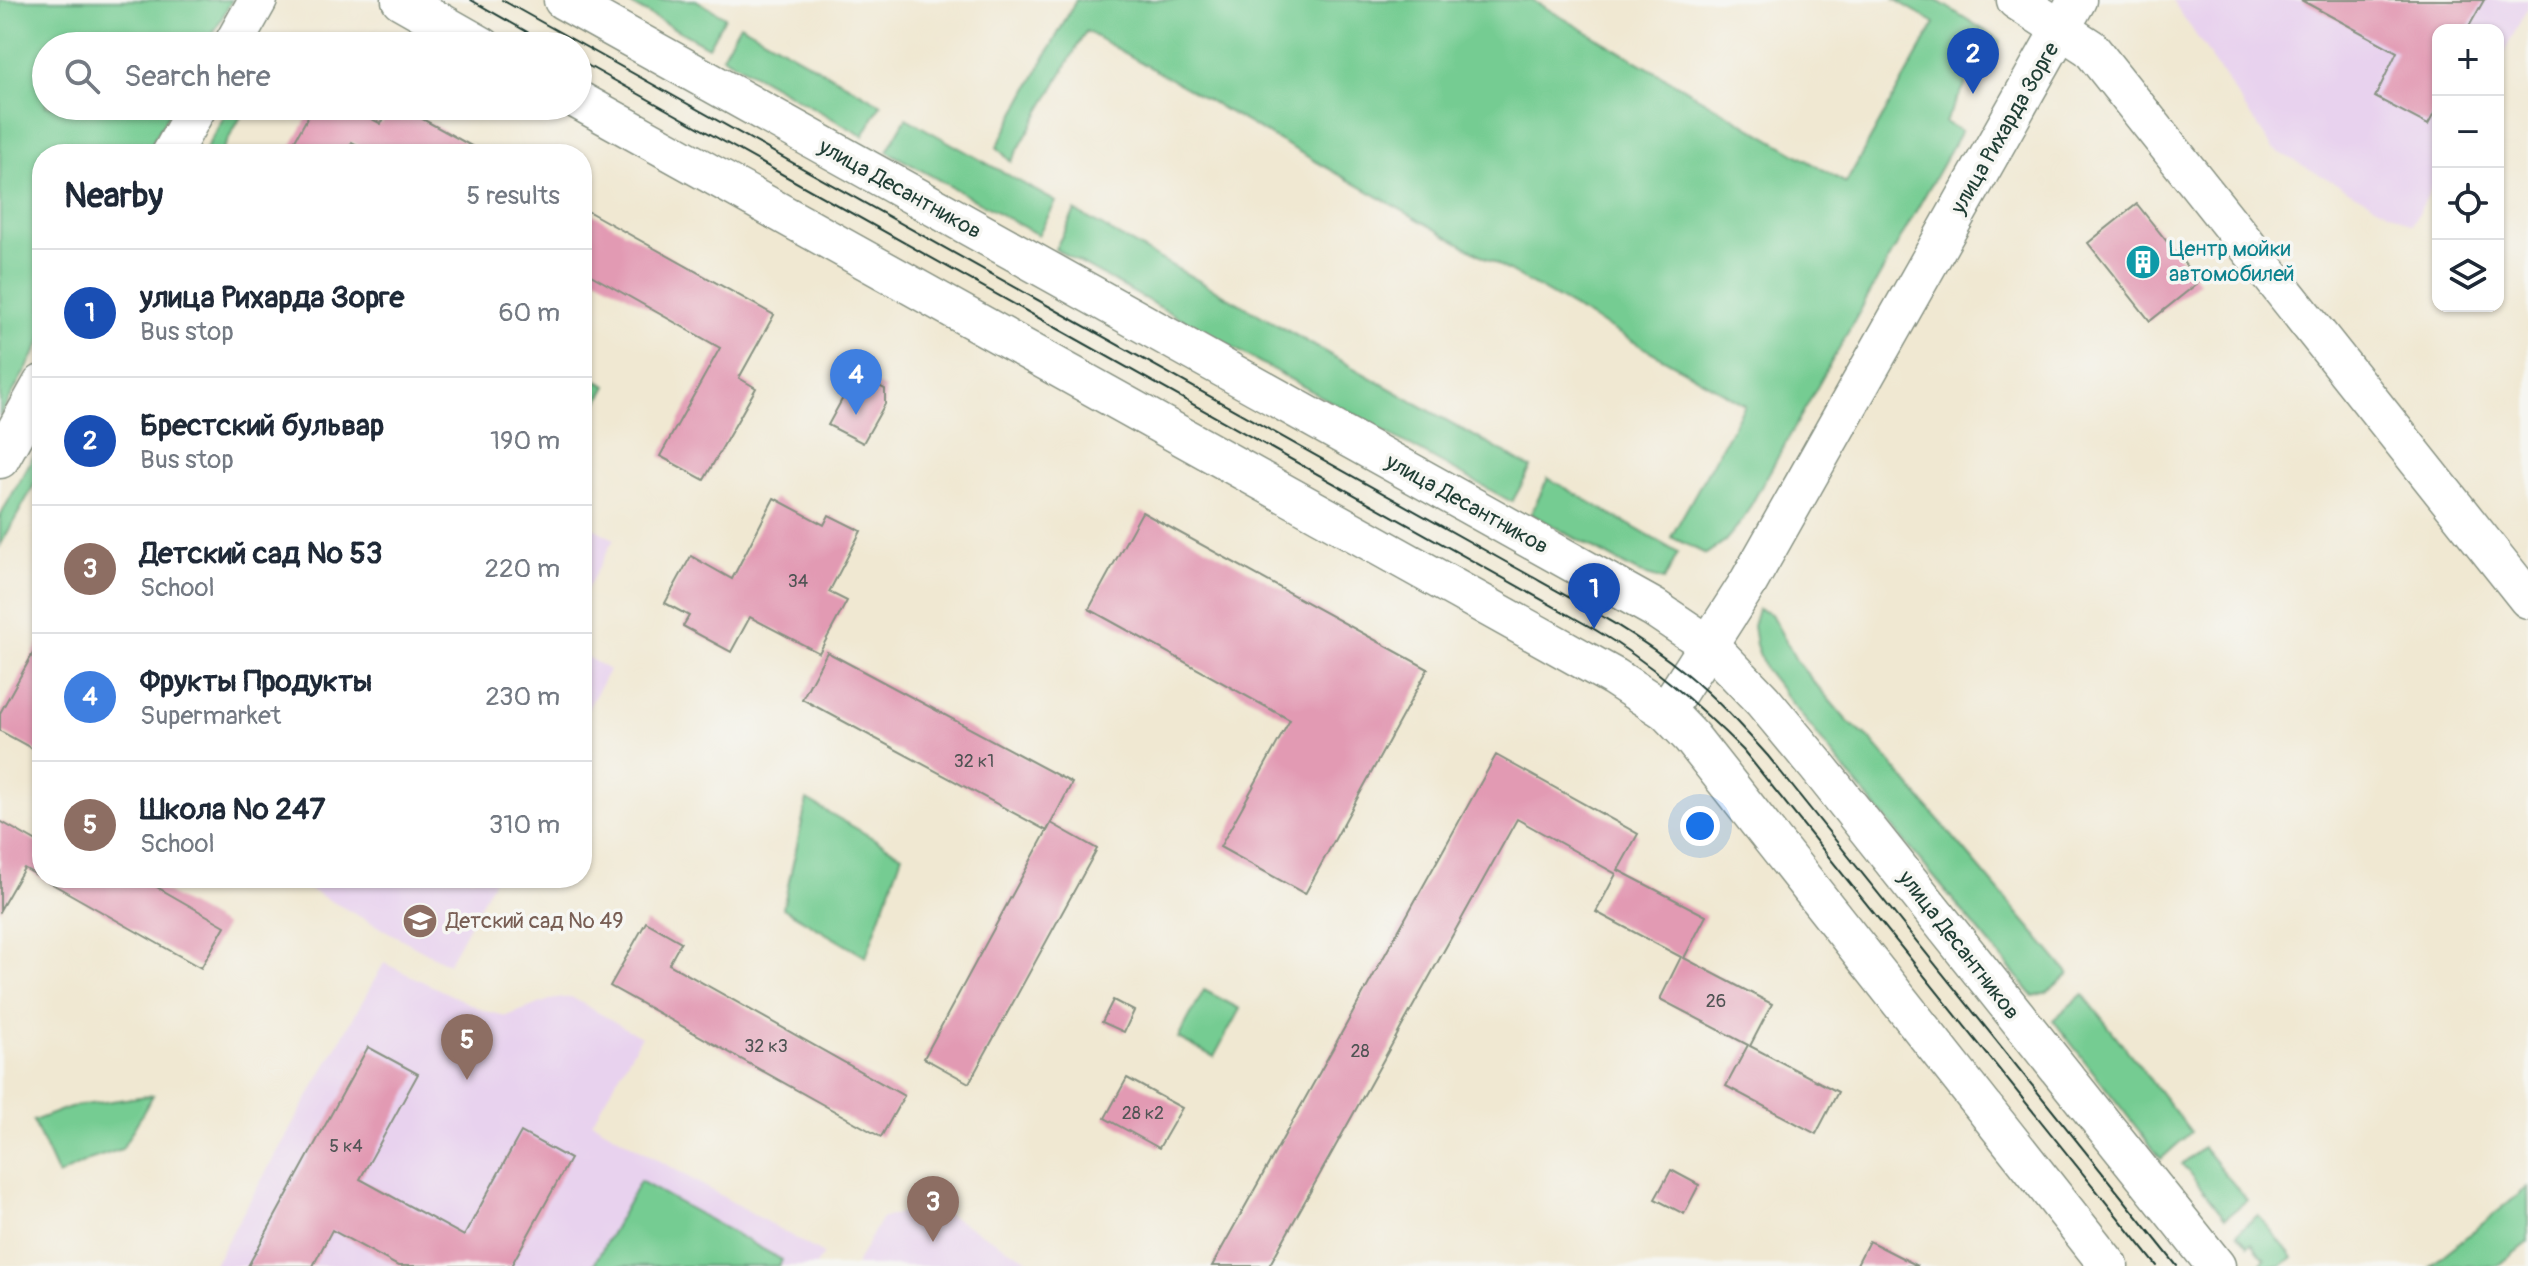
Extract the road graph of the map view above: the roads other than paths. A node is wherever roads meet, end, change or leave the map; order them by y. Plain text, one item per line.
1 (258, 0) edge
2 (401, 0) edge
3 (563, 0) edge
4 (2016, 0) edge
5 (2069, 14) edge
6 (240, 32) edge
7 (457, 32) edge
8 (592, 108) edge
9 (190, 120) edge
10 (177, 144) edge
11 (32, 402) edge
12 (0, 459) edge
13 (2528, 599) edge
14 (1709, 645) junction
15 (1666, 711) junction
16 (2109, 1266) edge
17 (2216, 1266) edge

1 - 6 street
2 - 7 street
3 - 14 street, улица Десантников
4 - 5 street
5 - 13 street
5 - 14 street, улица Рихарда Зорге
8 - 15 street
9 - 10 street
11 - 12 street
14 - 15 street, улица Рихарда Зорге
14 - 17 street, улица Десантников
15 - 16 street

